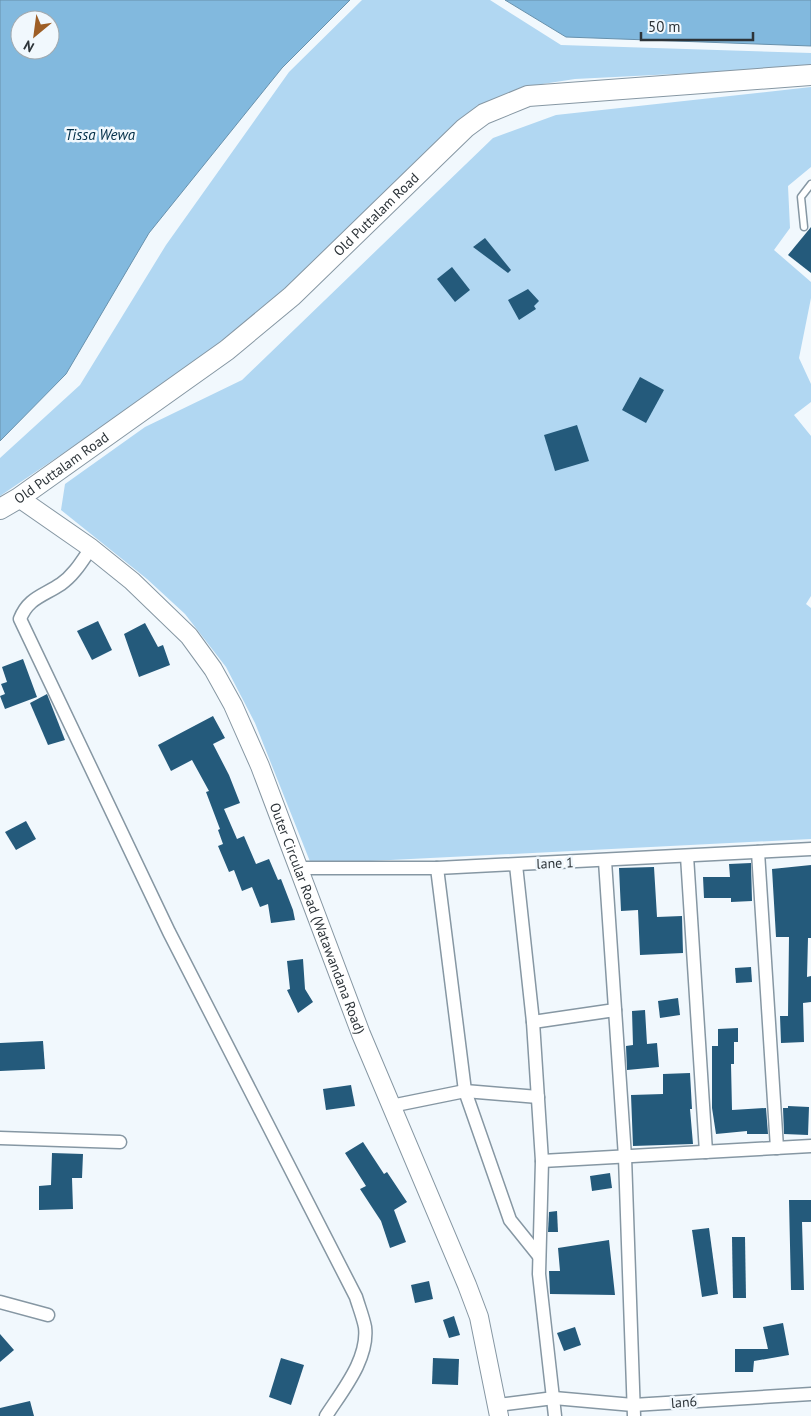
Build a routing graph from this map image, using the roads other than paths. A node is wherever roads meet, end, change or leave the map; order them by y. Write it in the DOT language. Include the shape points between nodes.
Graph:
graph roads {
  1 [pos="811,75"];
  2 [pos="811,184"];
  3 [pos="804,227"];
  4 [pos="19,498"];
  5 [pos="0,509"];
  6 [pos="91,548"];
  7 [pos="811,849"];
  8 [pos="758,852"];
  9 [pos="687,856"];
  10 [pos="605,861"];
  11 [pos="516,865"];
  12 [pos="299,868"];
  13 [pos="436,868"];
  14 [pos="615,1010"];
  15 [pos="533,1022"];
  16 [pos="465,1091"];
  17 [pos="538,1097"];
  18 [pos="391,1106"];
  19 [pos="0,1138"];
  20 [pos="120,1142"];
  21 [pos="811,1146"];
  22 [pos="777,1148"];
  23 [pos="706,1152"];
  24 [pos="625,1157"];
  25 [pos="542,1161"];
  26 [pos="539,1256"];
  27 [pos="0,1302"];
  28 [pos="48,1315"];
  29 [pos="811,1394"];
  30 [pos="554,1398"];
  31 [pos="634,1410"];
  32 [pos="499,1411"];
  33 [pos="326,1416"];
  34 [pos="555,1416"];
  1 -- 4 [label="main road, Old Puttalam Road" via="528,96 484,114 443,147 292,296 228,350"];
  2 -- 3 [label="lane" via="801,196"];
  4 -- 5 [label="main road, Old Puttalam Road"];
  4 -- 6 [label="main road, Outer Circular Road (Watawandana Road)"];
  6 -- 12 [label="main road, Outer Circular Road (Watawandana Road)" via="164,611 189,636 213,669 243,726"];
  6 -- 33 [label="street" via="75,572 25,607 20,619 169,932 356,1297 365,1327 365,1345 356,1367"];
  7 -- 8 [label="street, lane 1"];
  8 -- 9 [label="street, lane 1"];
  8 -- 22 [label="street"];
  9 -- 10 [label="street, lane 1"];
  9 -- 23 [label="street"];
  10 -- 11 [label="street, lane 1"];
  10 -- 14 [label="street"];
  11 -- 13 [label="street, lane 1"];
  11 -- 15 [label="street"];
  12 -- 13 [label="street, lane 1"];
  12 -- 18 [label="main road, Outer Circular Road (Watawandana Road)"];
  13 -- 16 [label="street"];
  14 -- 15 [label="street"];
  14 -- 24 [label="street"];
  15 -- 17 [label="street"];
  16 -- 17 [label="street"];
  16 -- 18 [label="street"];
  16 -- 26 [label="street" via="510,1220"];
  17 -- 25 [label="street"];
  18 -- 32 [label="main road, Outer Circular Road (Watawandana Road)" via="479,1317"];
  19 -- 20 [label="street"];
  21 -- 22 [label="street"];
  22 -- 23 [label="street"];
  23 -- 24 [label="street"];
  24 -- 25 [label="street"];
  24 -- 31 [label="street"];
  25 -- 26 [label="street"];
  26 -- 30 [label="street"];
  27 -- 28 [label="street"];
  29 -- 31 [label="street, lan6"];
  30 -- 31 [label="street, lan6"];
  30 -- 32 [label="street, lan6"];
  30 -- 34 [label="street"];
}
